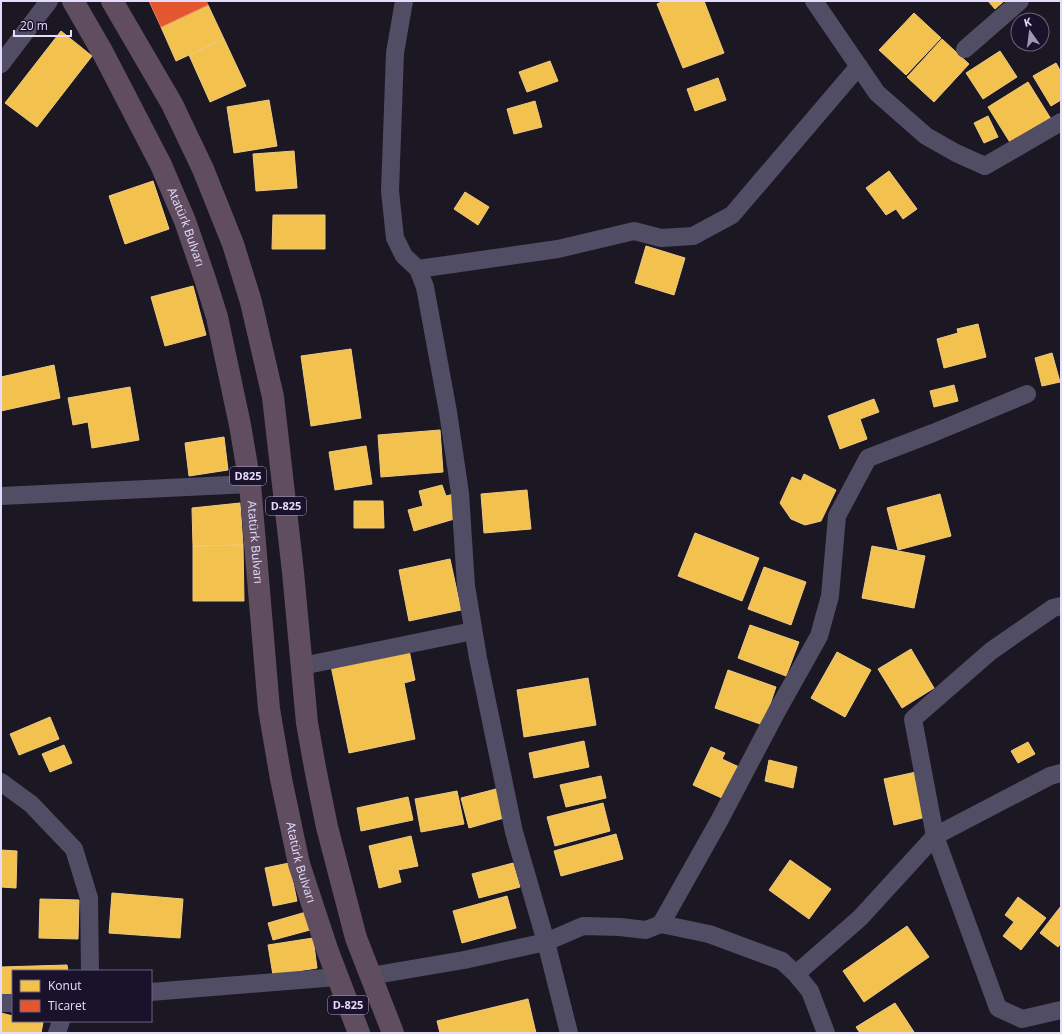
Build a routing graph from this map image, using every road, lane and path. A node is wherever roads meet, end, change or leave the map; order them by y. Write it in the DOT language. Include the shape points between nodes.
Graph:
graph roads {
  1 [pos="49,1"];
  2 [pos="73,1"];
  3 [pos="112,1"];
  4 [pos="404,1"];
  5 [pos="814,1"];
  6 [pos="1020,1"];
  7 [pos="965,49"];
  8 [pos="1,64"];
  9 [pos="860,66"];
  10 [pos="1061,122"];
  11 [pos="418,269"];
  12 [pos="1027,394"];
  13 [pos="250,484"];
  14 [pos="1,496"];
  15 [pos="1061,606"];
  16 [pos="473,632"];
  17 [pos="302,666"];
  18 [pos="1061,773"];
  19 [pos="1,782"];
  20 [pos="935,836"];
  21 [pos="661,924"];
  22 [pos="546,942"];
  23 [pos="90,970"];
  24 [pos="796,974"];
  25 [pos="370,976"];
  26 [pos="337,977"];
  27 [pos="152,992"];
  28 [pos="1,1003"];
  29 [pos="12,1004"];
  30 [pos="1061,1010"];
  31 [pos="61,1022"];
  32 [pos="57,1033"];
  33 [pos="359,1033"];
  34 [pos="393,1033"];
  35 [pos="569,1033"];
  36 [pos="826,1033"];
  1 -- 8 [label="street"];
  2 -- 13 [label="highway, Atatürk Bulvarı / D825" via="161,165 185,220 217,317"];
  3 -- 17 [label="highway, D-825" via="172,104 199,162 233,244 251,302 273,397"];
  4 -- 11 [label="street" via="394,53 390,190 395,238 404,256"];
  5 -- 9 [label="street"];
  6 -- 7 [label="street"];
  9 -- 10 [label="street" via="877,92 926,136 985,166"];
  9 -- 11 [label="street" via="732,215 693,236 662,238 634,231 558,249"];
  11 -- 16 [label="street" via="425,287 448,412 460,493 466,586"];
  12 -- 21 [label="street" via="868,458 837,516 830,596 819,636"];
  13 -- 14 [label="street"];
  13 -- 26 [label="highway, Atatürk Bulvarı / D825" via="269,709 281,779 299,864"];
  15 -- 20 [label="street" via="1053,608 992,651 912,719"];
  16 -- 17 [label="street"];
  16 -- 22 [label="street" via="514,832"];
  17 -- 25 [label="highway, D-825" via="307,723 326,819 356,938"];
  18 -- 20 [label="street" via="1050,776"];
  19 -- 23 [label="street" via="31,804 74,849 89,898"];
  20 -- 24 [label="street" via="860,918"];
  20 -- 30 [label="street" via="998,1008 1022,1019"];
  21 -- 22 [label="street" via="646,930 583,926"];
  21 -- 24 [label="street" via="709,934 761,952 782,961"];
  22 -- 25 [label="street" via="464,960"];
  22 -- 35 [label="street"];
  24 -- 36 [label="street" via="810,991"];
  25 -- 26 [label="highway"];
  25 -- 34 [label="highway, D-825"];
  26 -- 27 [label="street"];
  26 -- 33 [label="highway, Atatürk Bulvarı / D-825"];
  28 -- 29 [label="street"];
  31 -- 32 [label="street"];
}
